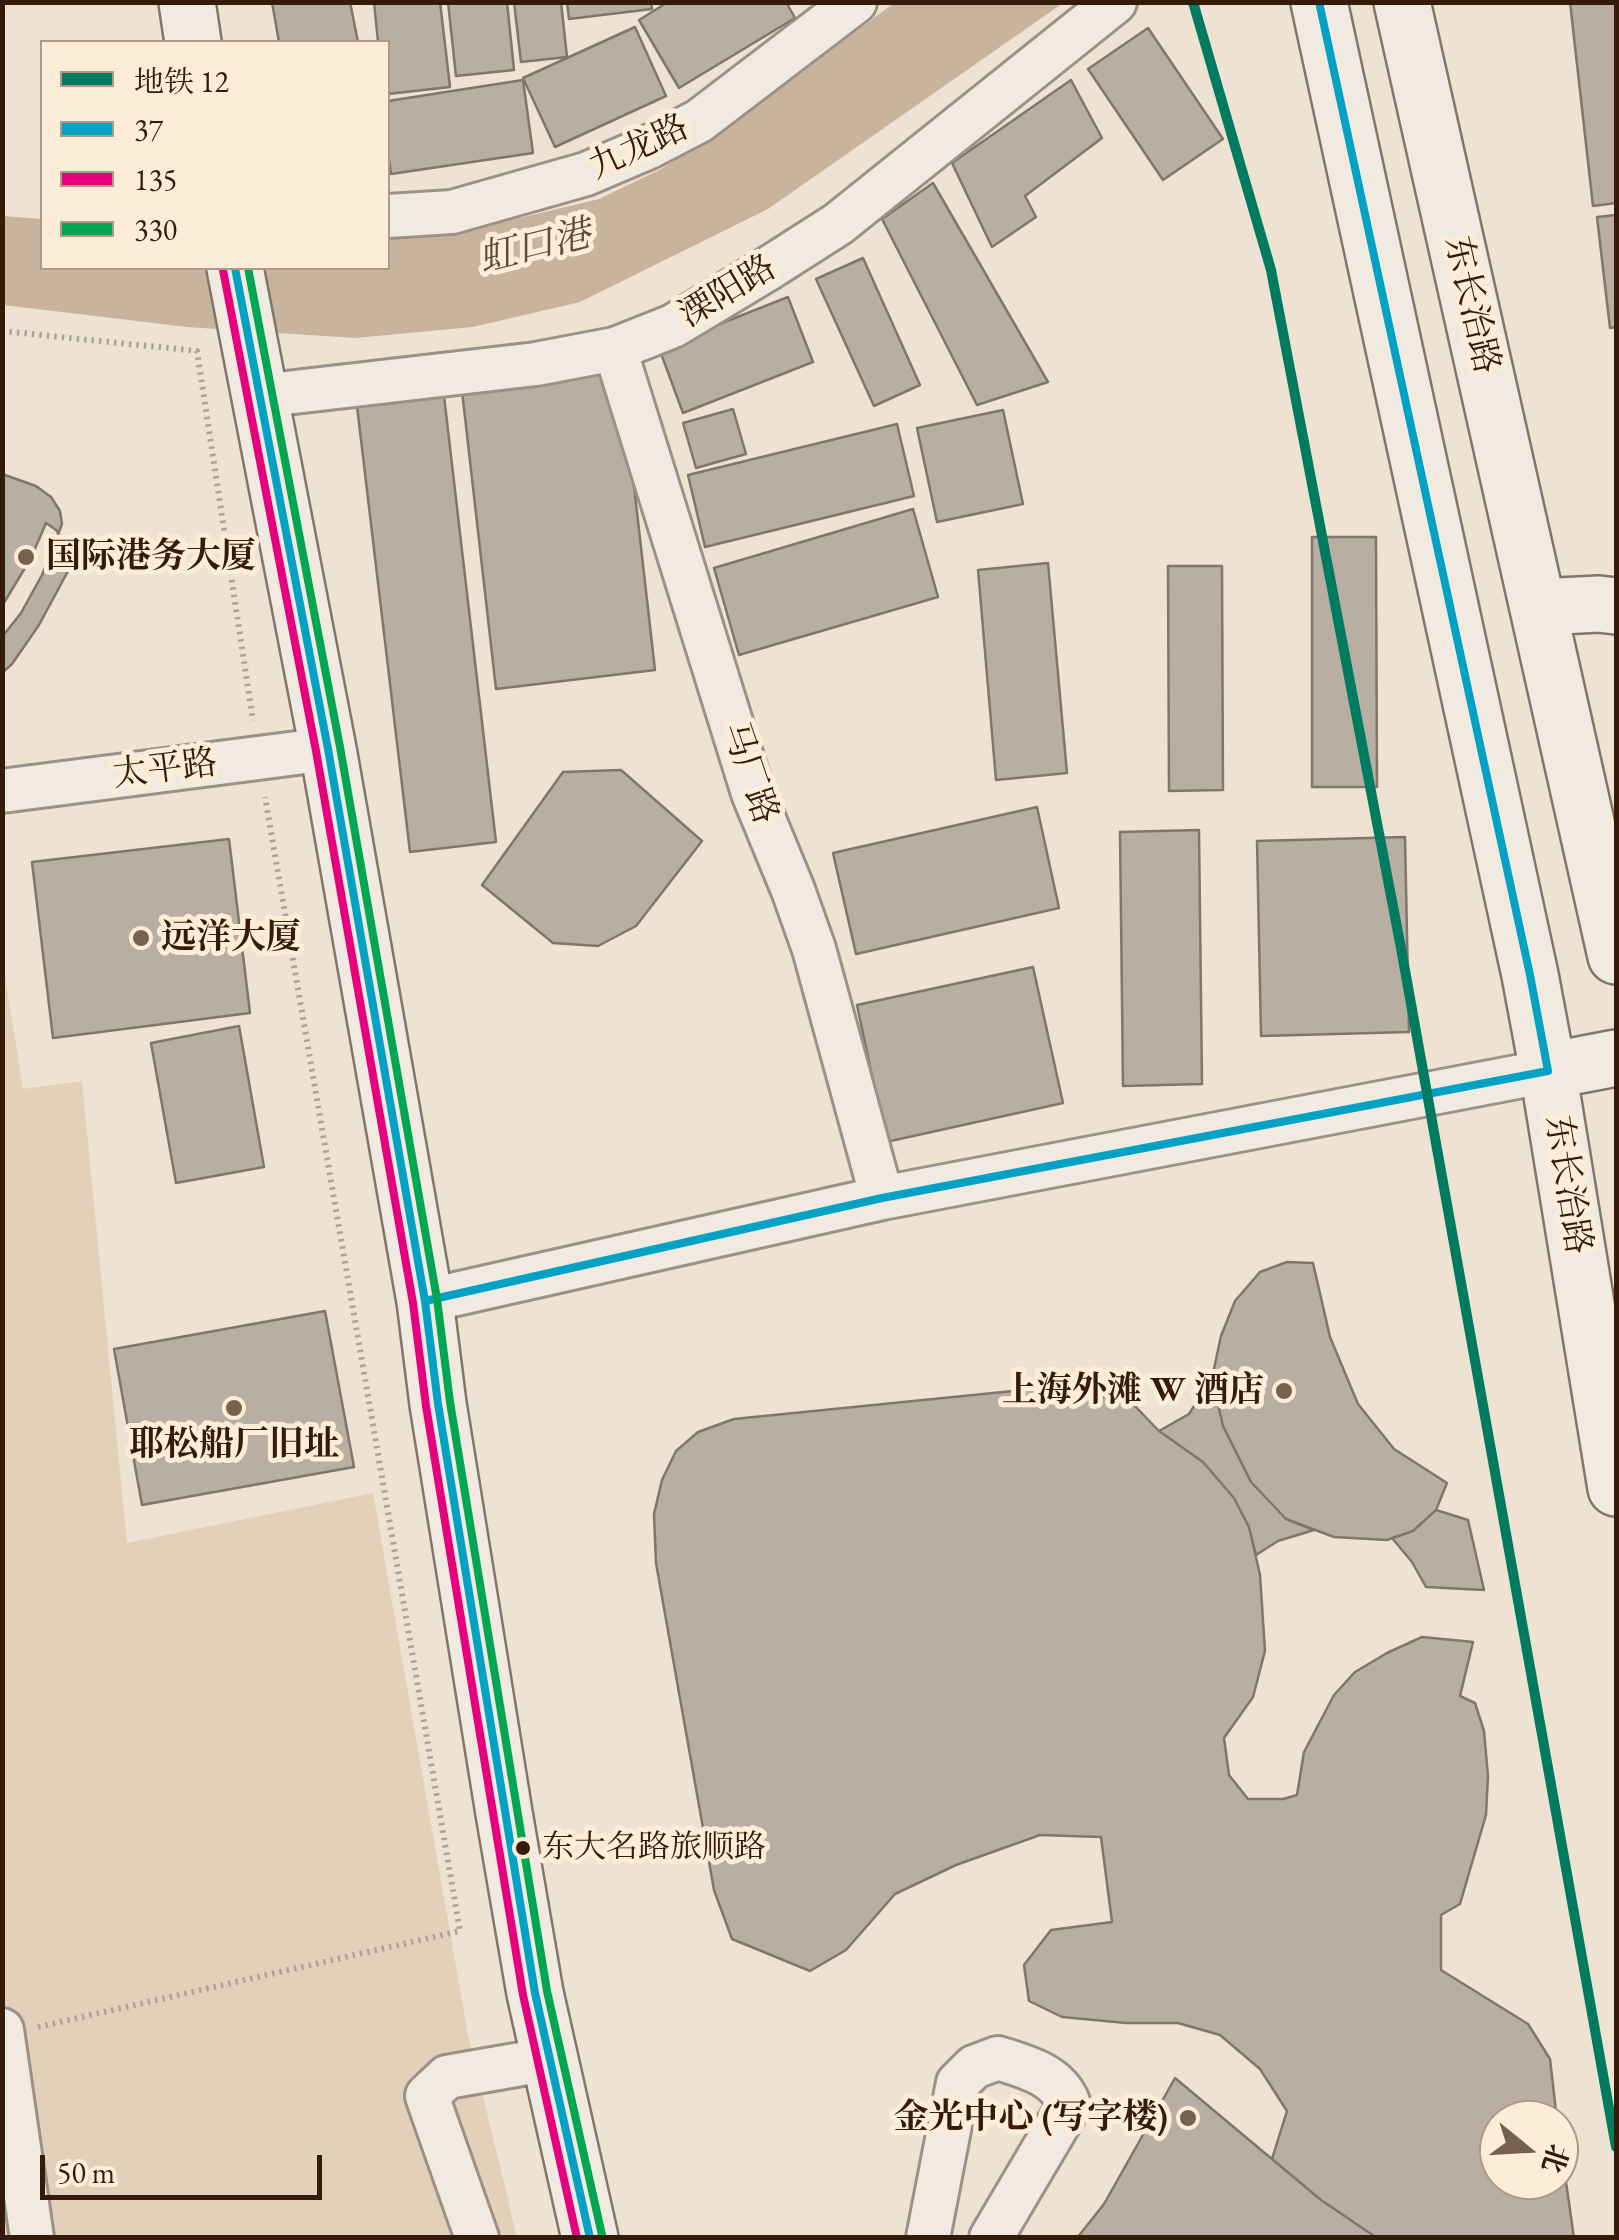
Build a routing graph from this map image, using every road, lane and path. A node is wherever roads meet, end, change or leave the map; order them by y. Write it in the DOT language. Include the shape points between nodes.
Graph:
graph roads {
  1 [pos="186,2"];
  2 [pos="856,2"];
  3 [pos="1115,2"];
  4 [pos="1319,2"];
  5 [pos="1402,2"];
  6 [pos="194,40"];
  7 [pos="390,216"];
  8 [pos="236,273"];
  9 [pos="2,331"];
  10 [pos="615,349"];
  11 [pos="254,370"];
  12 [pos="1616,606"];
  13 [pos="1539,607"];
  14 [pos="328,749"];
  15 [pos="259,758"];
  16 [pos="2,791"];
  17 [pos="1616,956"];
  18 [pos="1616,1058"];
  19 [pos="1548,1071"];
  20 [pos="882,1198"];
  21 [pos="425,1300"];
  22 [pos="1616,1488"];
  23 [pos="3,2032"];
  24 [pos="550,2059"];
  25 [pos="32,2238"];
  26 [pos="477,2238"];
  27 [pos="590,2238"];
  28 [pos="928,2238"];
  29 [pos="990,2238"];
  1 -- 6 [label="main road"];
  2 -- 7 [label="street, 九龙路" via="699,121 647,148 586,174 452,212"];
  3 -- 10 [label="street, 溧阳路" via="838,224 673,326"];
  4 -- 19 [label="main road, 东长治路"];
  5 -- 13 [label="main road, 东长治路"];
  8 -- 11 [label="main road"];
  9 -- 15 [label="path" via="196,352"];
  10 -- 11 [label="street, 溧阳路" via="518,367"];
  10 -- 20 [label="street, 马厂路" via="753,792 814,948"];
  11 -- 14 [label="main road"];
  12 -- 13 [label="main road"];
  13 -- 17 [label="main road, 东长治路"];
  14 -- 15 [label="street, 太平路"];
  14 -- 21 [label="main road"];
  15 -- 16 [label="street, 太平路"];
  15 -- 23 [label="path" via="460,1931"];
  18 -- 19 [label="main road"];
  19 -- 20 [label="street"];
  19 -- 22 [label="main road, 东长治路"];
  20 -- 21 [label="street"];
  21 -- 24 [label="main road" via="504,1813"];
  23 -- 25 [label="street"];
  24 -- 26 [label="street" via="447,2077 427,2096"];
  24 -- 27 [label="main road"];
  28 -- 29 [label="street" via="958,2084 974,2066 998,2058 1047,2077 1068,2102"];
}
